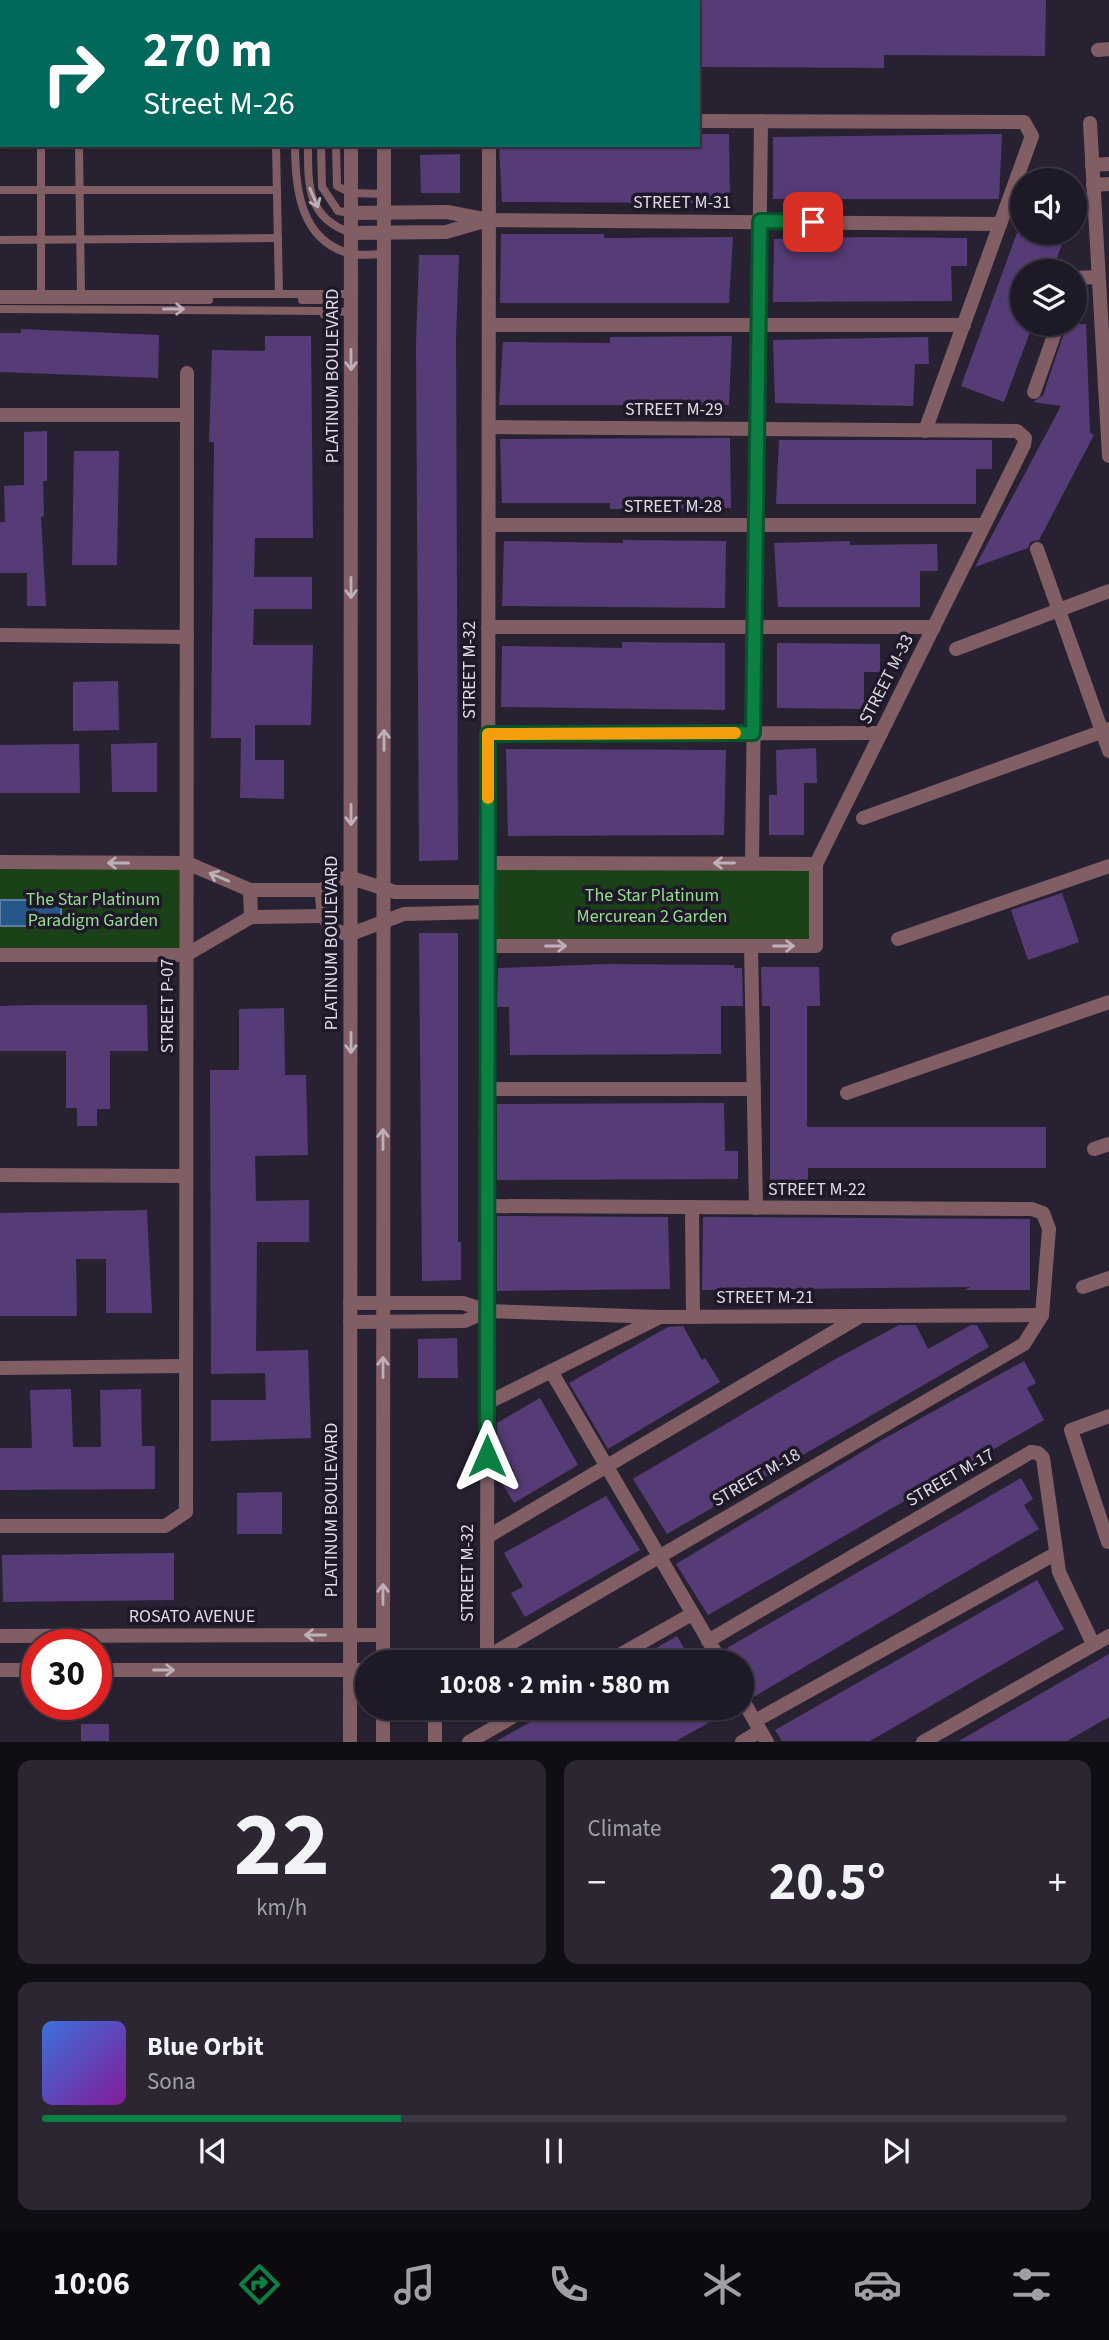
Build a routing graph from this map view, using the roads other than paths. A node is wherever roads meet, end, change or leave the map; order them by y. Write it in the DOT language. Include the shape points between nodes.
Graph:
graph roads {
  1 [pos="700,121"];
  2 [pos="761,121"];
  3 [pos="1090,124"];
  4 [pos="41,147"];
  5 [pos="79,147"];
  6 [pos="276,147"];
  7 [pos="295,147"];
  8 [pos="308,147"];
  9 [pos="321,147"];
  10 [pos="337,147"];
  11 [pos="351,147"];
  12 [pos="384,147"];
  13 [pos="489,147"];
  14 [pos="1092,164"];
  15 [pos="1109,164"];
  16 [pos="1109,184"];
  17 [pos="1093,185"];
  18 [pos="0,190"];
  19 [pos="277,190"];
  20 [pos="41,191"];
  21 [pos="79,191"];
  22 [pos="351,193"];
  23 [pos="384,194"];
  24 [pos="351,213"];
  25 [pos="384,213"];
  26 [pos="489,220"];
  27 [pos="760,221"];
  28 [pos="1000,224"];
  29 [pos="351,233"];
  30 [pos="384,233"];
  31 [pos="278,238"];
  32 [pos="0,240"];
  33 [pos="41,240"];
  34 [pos="80,240"];
  35 [pos="351,254"];
  36 [pos="384,254"];
  37 [pos="1087,278"];
  38 [pos="1098,278"];
  39 [pos="0,294"];
  40 [pos="351,294"];
  41 [pos="279,295"];
  42 [pos="296,297"];
  43 [pos="0,300"];
  44 [pos="42,301"];
  45 [pos="81,301"];
  46 [pos="0,309"];
  47 [pos="351,312"];
  48 [pos="758,323"];
  49 [pos="489,325"];
  50 [pos="964,325"];
  51 [pos="1054,336"];
  52 [pos="187,373"];
  53 [pos="1034,392"];
  54 [pos="0,415"];
  55 [pos="187,415"];
  56 [pos="489,427"];
  57 [pos="757,429"];
  58 [pos="925,430"];
  59 [pos="1025,438"];
  60 [pos="1109,456"];
  61 [pos="489,525"];
  62 [pos="756,525"];
  63 [pos="984,525"];
  64 [pos="1037,549"];
  65 [pos="1109,591"];
  66 [pos="1059,610"];
  67 [pos="488,627"];
  68 [pos="755,627"];
  69 [pos="934,627"];
  70 [pos="0,635"];
  71 [pos="187,638"];
  72 [pos="956,649"];
  73 [pos="1106,731"];
  74 [pos="753,733"];
  75 [pos="881,733"];
  76 [pos="488,734"];
  77 [pos="1109,751"];
  78 [pos="863,818"];
  79 [pos="0,862"];
  80 [pos="187,863"];
  81 [pos="488,863"];
  82 [pos="752,863"];
  83 [pos="817,863"];
  84 [pos="1109,866"];
  85 [pos="351,878"];
  86 [pos="384,888"];
  87 [pos="250,890"];
  88 [pos="322,890"];
  89 [pos="488,892"];
  90 [pos="488,912"];
  91 [pos="323,916"];
  92 [pos="251,917"];
  93 [pos="384,920"];
  94 [pos="351,934"];
  95 [pos="898,939"];
  96 [pos="488,946"];
  97 [pos="751,946"];
  98 [pos="186,955"];
  99 [pos="0,956"];
  100 [pos="1109,1002"];
  101 [pos="488,1089"];
  102 [pos="754,1089"];
  103 [pos="847,1093"];
  104 [pos="1109,1144"];
  105 [pos="1094,1149"];
  106 [pos="0,1175"];
  107 [pos="186,1176"];
  108 [pos="487,1206"];
  109 [pos="692,1207"];
  110 [pos="756,1208"];
  111 [pos="1109,1278"];
  112 [pos="1083,1287"];
  113 [pos="351,1303"];
  114 [pos="383,1303"];
  115 [pos="487,1311"];
  116 [pos="1042,1315"];
  117 [pos="861,1316"];
  118 [pos="659,1317"];
  119 [pos="693,1317"];
  120 [pos="351,1322"];
  121 [pos="383,1322"];
  122 [pos="186,1366"];
  123 [pos="0,1368"];
  124 [pos="551,1371"];
  125 [pos="487,1402"];
  126 [pos="1109,1416"];
  127 [pos="608,1468"];
  128 [pos="0,1526"];
  129 [pos="487,1537"];
  130 [pos="1108,1542"];
  131 [pos="1055,1554"];
  132 [pos="658,1556"];
  133 [pos="692,1614"];
  134 [pos="350,1635"];
  135 [pos="383,1635"];
  136 [pos="0,1636"];
  137 [pos="1109,1636"];
  138 [pos="708,1641"];
  139 [pos="1094,1644"];
  140 [pos="383,1650"];
  141 [pos="483,1650"];
  142 [pos="500,1650"];
  143 [pos="628,1650"];
  144 [pos="714,1650"];
  145 [pos="0,1670"];
  146 [pos="21,1670"];
  147 [pos="112,1670"];
  148 [pos="350,1670"];
  149 [pos="355,1670"];
  150 [pos="383,1720"];
  151 [pos="435,1720"];
  152 [pos="507,1720"];
  153 [pos="761,1731"];
  154 [pos="350,1741"];
  155 [pos="383,1741"];
  156 [pos="435,1741"];
  157 [pos="469,1741"];
  158 [pos="742,1741"];
  159 [pos="923,1741"];
  1 -- 2 [label="street"];
  2 -- 27 [label="street"];
  2 -- 28 [label="street" via="1024,122 1032,136"];
  3 -- 14 [label="street"];
  4 -- 20 [label="lane"];
  5 -- 21 [label="lane"];
  6 -- 19 [label="lane"];
  7 -- 35 [label="lane" via="296,189 303,213 321,238"];
  8 -- 29 [label="lane, one-way" via="309,189 318,209 331,226"];
  9 -- 24 [label="lane" via="322,187 338,211"];
  10 -- 22 [label="lane" via="337,186"];
  11 -- 22 [label="street, PLATINUM BOULEVARD"];
  12 -- 23 [label="street"];
  13 -- 26 [label="street, STREET M-32"];
  14 -- 15 [label="street"];
  14 -- 17 [label="street"];
  16 -- 17 [label="street"];
  17 -- 38 [label="street"];
  18 -- 20 [label="lane"];
  19 -- 21 [label="lane"];
  19 -- 31 [label="lane"];
  20 -- 21 [label="lane"];
  20 -- 33 [label="lane"];
  21 -- 34 [label="lane"];
  22 -- 23 [label="lane"];
  22 -- 24 [label="street, PLATINUM BOULEVARD"];
  23 -- 25 [label="street"];
  24 -- 25 [label="street"];
  24 -- 29 [label="street, PLATINUM BOULEVARD"];
  25 -- 26 [label="street" via="447,212"];
  25 -- 30 [label="street"];
  26 -- 27 [label="street, STREET M-31"];
  26 -- 30 [label="street" via="446,232"];
  26 -- 49 [label="street, STREET M-32"];
  27 -- 28 [label="street, STREET M-31"];
  27 -- 48 [label="street"];
  28 -- 50 [label="street"];
  29 -- 30 [label="street"];
  29 -- 35 [label="street, PLATINUM BOULEVARD"];
  30 -- 36 [label="street"];
  31 -- 34 [label="lane"];
  31 -- 41 [label="lane"];
  32 -- 33 [label="lane"];
  33 -- 34 [label="lane"];
  33 -- 44 [label="lane"];
  34 -- 45 [label="lane"];
  35 -- 36 [label="lane"];
  35 -- 40 [label="street, PLATINUM BOULEVARD"];
  86 -- 36 [label="street, one-way"];
  37 -- 38 [label="street"];
  38 -- 60 [label="street"];
  39 -- 44 [label="lane"];
  40 -- 42 [label="lane"];
  40 -- 47 [label="street, PLATINUM BOULEVARD"];
  41 -- 42 [label="lane"];
  41 -- 45 [label="lane"];
  42 -- 45 [label="lane"];
  43 -- 44 [label="lane"];
  44 -- 45 [label="lane"];
  44 -- 45 [label="lane"];
  44 -- 46 [label="lane"];
  45 -- 47 [label="lane, one-way" via="282,310 292,316"];
  47 -- 85 [label="street, PLATINUM BOULEVARD, one-way"];
  48 -- 49 [label="street"];
  48 -- 50 [label="street"];
  48 -- 57 [label="street"];
  49 -- 56 [label="street, STREET M-32"];
  50 -- 58 [label="street"];
  51 -- 53 [label="street"];
  52 -- 55 [label="street, STREET P-07"];
  54 -- 55 [label="street"];
  55 -- 71 [label="street, STREET P-07"];
  56 -- 57 [label="street, STREET M-29"];
  56 -- 61 [label="street, STREET M-32"];
  57 -- 58 [label="street, STREET M-29"];
  57 -- 62 [label="street"];
  58 -- 59 [label="street, STREET M-29" via="1017,431"];
  59 -- 63 [label="street, STREET M-33"];
  61 -- 62 [label="street, STREET M-28"];
  61 -- 67 [label="street, STREET M-32"];
  62 -- 63 [label="street, STREET M-28"];
  62 -- 68 [label="street"];
  63 -- 69 [label="street, STREET M-33"];
  64 -- 66 [label="street"];
  65 -- 66 [label="street"];
  66 -- 72 [label="street"];
  66 -- 73 [label="street"];
  67 -- 68 [label="street"];
  67 -- 76 [label="street, STREET M-32"];
  68 -- 69 [label="street"];
  68 -- 74 [label="street"];
  69 -- 75 [label="street, STREET M-33"];
  70 -- 71 [label="street"];
  71 -- 80 [label="street, STREET P-07"];
  73 -- 77 [label="street"];
  73 -- 78 [label="street"];
  74 -- 75 [label="street"];
  74 -- 76 [label="street"];
  74 -- 82 [label="street"];
  75 -- 83 [label="street, STREET M-33"];
  76 -- 81 [label="street, STREET M-32"];
  80 -- 79 [label="street, one-way"];
  87 -- 80 [label="street, one-way"];
  80 -- 98 [label="street, STREET P-07"];
  82 -- 81 [label="street, one-way"];
  81 -- 89 [label="street, STREET M-32"];
  82 -- 83 [label="street"];
  97 -- 83 [label="street, STREET M-33, one-way" via="816,946"];
  84 -- 95 [label="street"];
  85 -- 86 [label="street"];
  85 -- 88 [label="street" via="336,879"];
  85 -- 94 [label="street, PLATINUM BOULEVARD"];
  86 -- 89 [label="street"];
  86 -- 93 [label="street"];
  87 -- 88 [label="street"];
  87 -- 92 [label="street"];
  88 -- 91 [label="street"];
  89 -- 90 [label="street, STREET M-32"];
  90 -- 93 [label="street" via="404,914"];
  90 -- 96 [label="street, STREET M-32"];
  91 -- 92 [label="street"];
  91 -- 94 [label="street" via="336,931"];
  92 -- 98 [label="street"];
  93 -- 94 [label="street"];
  114 -- 93 [label="street, one-way"];
  94 -- 113 [label="street, PLATINUM BOULEVARD, one-way"];
  96 -- 97 [label="street, one-way"];
  96 -- 101 [label="street, STREET M-32"];
  97 -- 102 [label="street"];
  98 -- 99 [label="street"];
  98 -- 107 [label="street, STREET P-07"];
  100 -- 103 [label="street"];
  101 -- 102 [label="street"];
  101 -- 108 [label="street, STREET M-32"];
  102 -- 110 [label="street"];
  104 -- 105 [label="street"];
  106 -- 107 [label="street"];
  107 -- 122 [label="street, STREET P-07"];
  108 -- 109 [label="street, STREET M-22"];
  108 -- 115 [label="street, STREET M-32"];
  109 -- 110 [label="street, STREET M-22"];
  109 -- 119 [label="street"];
  110 -- 116 [label="street, STREET M-22" via="1032,1209 1043,1213 1049,1229"];
  111 -- 112 [label="street"];
  113 -- 114 [label="street"];
  113 -- 120 [label="street, PLATINUM BOULEVARD"];
  114 -- 115 [label="street" via="463,1303"];
  114 -- 121 [label="street"];
  115 -- 118 [label="street, STREET M-21"];
  115 -- 121 [label="street" via="465,1321"];
  115 -- 125 [label="street, STREET M-32"];
  116 -- 117 [label="street, STREET M-21"];
  116 -- 132 [label="street, STREET M-18" via="1024,1344"];
  117 -- 119 [label="street, STREET M-21"];
  117 -- 127 [label="street"];
  118 -- 119 [label="street, STREET M-21"];
  118 -- 124 [label="street"];
  120 -- 121 [label="street"];
  120 -- 134 [label="street, PLATINUM BOULEVARD"];
  135 -- 121 [label="street, one-way"];
  122 -- 123 [label="street"];
  122 -- 128 [label="street, STREET P-07" via="186,1513 165,1526"];
  124 -- 125 [label="street"];
  124 -- 127 [label="street"];
  125 -- 129 [label="street, STREET M-32"];
  126 -- 130 [label="street" via="1071,1430"];
  127 -- 129 [label="street"];
  127 -- 132 [label="street"];
  129 -- 141 [label="street, STREET M-32"];
  131 -- 138 [label="street, STREET M-17" via="1043,1458 1031,1452"];
  131 -- 139 [label="street, STREET M-17"];
  131 -- 153 [label="street"];
  132 -- 133 [label="street"];
  132 -- 142 [label="street, STREET M-18"];
  133 -- 138 [label="street"];
  133 -- 143 [label="street"];
  134 -- 135 [label="street, ROSATO AVENUE"];
  134 -- 136 [label="street, ROSATO AVENUE, one-way"];
  134 -- 148 [label="street, PLATINUM BOULEVARD"];
  135 -- 140 [label="street"];
  137 -- 139 [label="street"];
  138 -- 144 [label="street"];
  139 -- 159 [label="street"];
  145 -- 146 [label="street"];
  147 -- 148 [label="street, one-way"];
  148 -- 149 [label="street"];
  148 -- 154 [label="street, PLATINUM BOULEVARD"];
  150 -- 155 [label="street"];
  151 -- 156 [label="street"];
  152 -- 157 [label="street"];
  153 -- 158 [label="street"];
}
